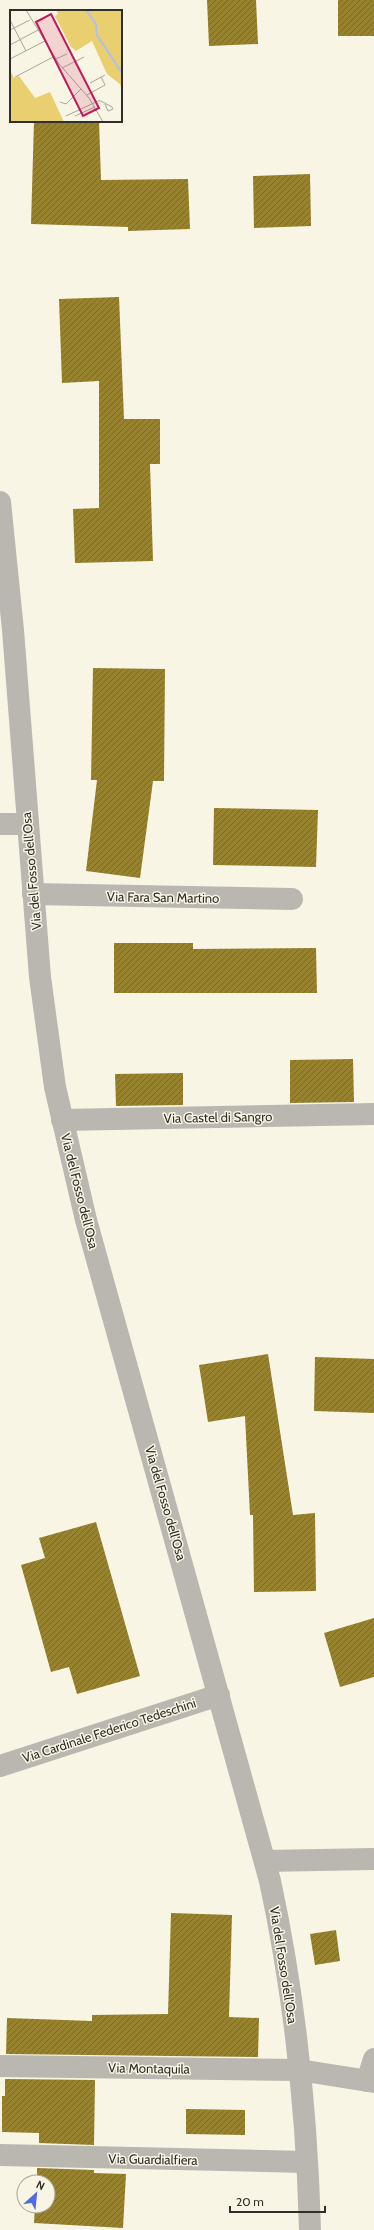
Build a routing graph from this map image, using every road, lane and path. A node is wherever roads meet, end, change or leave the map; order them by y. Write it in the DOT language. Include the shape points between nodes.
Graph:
graph roads {
  1 [pos="0,502"];
  2 [pos="0,824"];
  3 [pos="27,824"];
  4 [pos="33,894"];
  5 [pos="292,899"];
  6 [pos="374,1114"];
  7 [pos="62,1120"];
  8 [pos="219,1694"];
  9 [pos="0,1766"];
  10 [pos="374,1859"];
  11 [pos="264,1861"];
  12 [pos="374,2059"];
  13 [pos="0,2066"];
  14 [pos="298,2070"];
  15 [pos="370,2081"];
  16 [pos="0,2155"];
  17 [pos="306,2162"];
  18 [pos="310,2230"];
  1 -- 3 [label="street, Via del Fosso dell'Osa" via="13,630"];
  2 -- 3 [label="street"];
  3 -- 4 [label="street, Via del Fosso dell'Osa"];
  4 -- 5 [label="street, Via Fara San Martino"];
  4 -- 7 [label="street, Via del Fosso dell'Osa" via="44,1015"];
  6 -- 7 [label="street, Via Castel di Sangro"];
  7 -- 8 [label="street, Via del Fosso dell'Osa" via="86,1220"];
  8 -- 9 [label="street, Via Cardinale Federico Tedeschini"];
  8 -- 11 [label="street, Via del Fosso dell'Osa"];
  10 -- 11 [label="street"];
  11 -- 14 [label="street, Via del Fosso dell'Osa" via="282,1940"];
  12 -- 15 [label="street"];
  13 -- 14 [label="street, Via Montaquila"];
  14 -- 15 [label="street"];
  14 -- 17 [label="street, Via del Fosso dell'Osa"];
  16 -- 17 [label="street, Via Guardialfiera"];
  17 -- 18 [label="street, Via del Fosso dell'Osa"];
}
